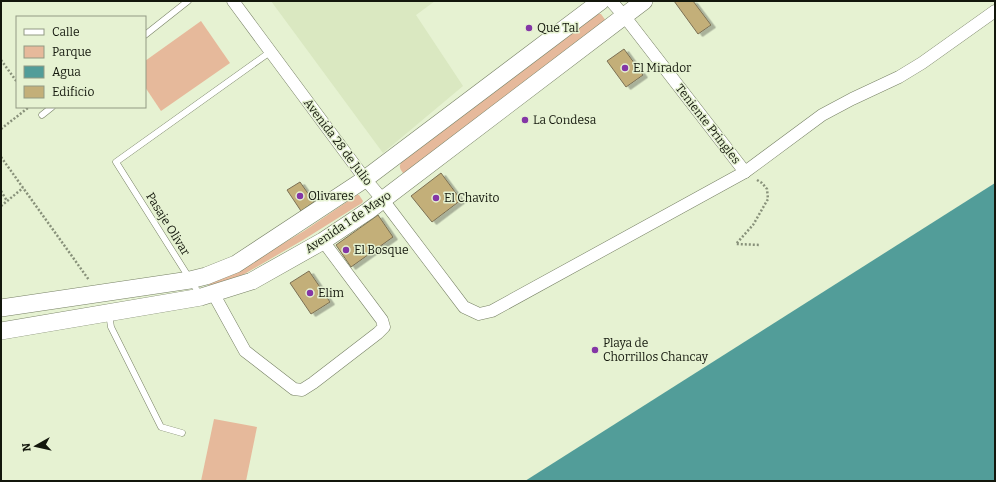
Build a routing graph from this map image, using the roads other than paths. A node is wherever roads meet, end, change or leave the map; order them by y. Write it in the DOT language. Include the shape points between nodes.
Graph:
graph roads {
  1 [pos="188,1"];
  2 [pos="233,1"];
  3 [pos="601,1"];
  4 [pos="611,1"];
  5 [pos="644,1"];
  6 [pos="995,11"];
  7 [pos="624,16"];
  8 [pos="146,34"];
  9 [pos="270,52"];
  10 [pos="51,108"];
  11 [pos="42,115"];
  12 [pos="745,172"];
  13 [pos="365,179"];
  14 [pos="383,200"];
  15 [pos="323,241"];
  16 [pos="190,280"];
  17 [pos="207,295"];
  18 [pos="1,308"];
  19 [pos="108,313"];
  20 [pos="1,331"];
  21 [pos="182,433"];
  1 -- 8 [label="lane"];
  2 -- 9 [label="street, Avenida 28 de Julio"];
  3 -- 13 [label="street"];
  4 -- 7 [label="street, Teniente Pringles"];
  5 -- 7 [label="street, Avenida 1 de Mayo"];
  6 -- 12 [label="street" via="905,74 822,115"];
  7 -- 12 [label="street, Teniente Pringles"];
  7 -- 14 [label="street, Avenida 1 de Mayo"];
  9 -- 13 [label="street, Avenida 28 de Julio"];
  9 -- 16 [label="lane, Pasaje Olivar" via="116,162"];
  10 -- 11 [label="lane"];
  12 -- 14 [label="street, Avenida 28 de Julio" via="492,311 479,314 464,307"];
  13 -- 14 [label="street, Avenida 28 de Julio"];
  13 -- 16 [label="street" via="236,264"];
  14 -- 15 [label="street, Avenida 1 de Mayo"];
  15 -- 17 [label="street, Avenida 1 de Mayo" via="252,281"];
  15 -- 17 [label="street" via="382,320 384,327 302,390 294,389 245,351"];
  16 -- 17 [label="lane, Pasaje Olivar"];
  16 -- 18 [label="street"];
  17 -- 19 [label="street, Avenida 1 de Mayo"];
  19 -- 20 [label="street, Avenida 1 de Mayo"];
  19 -- 21 [label="lane" via="111,327 161,427"];
}
